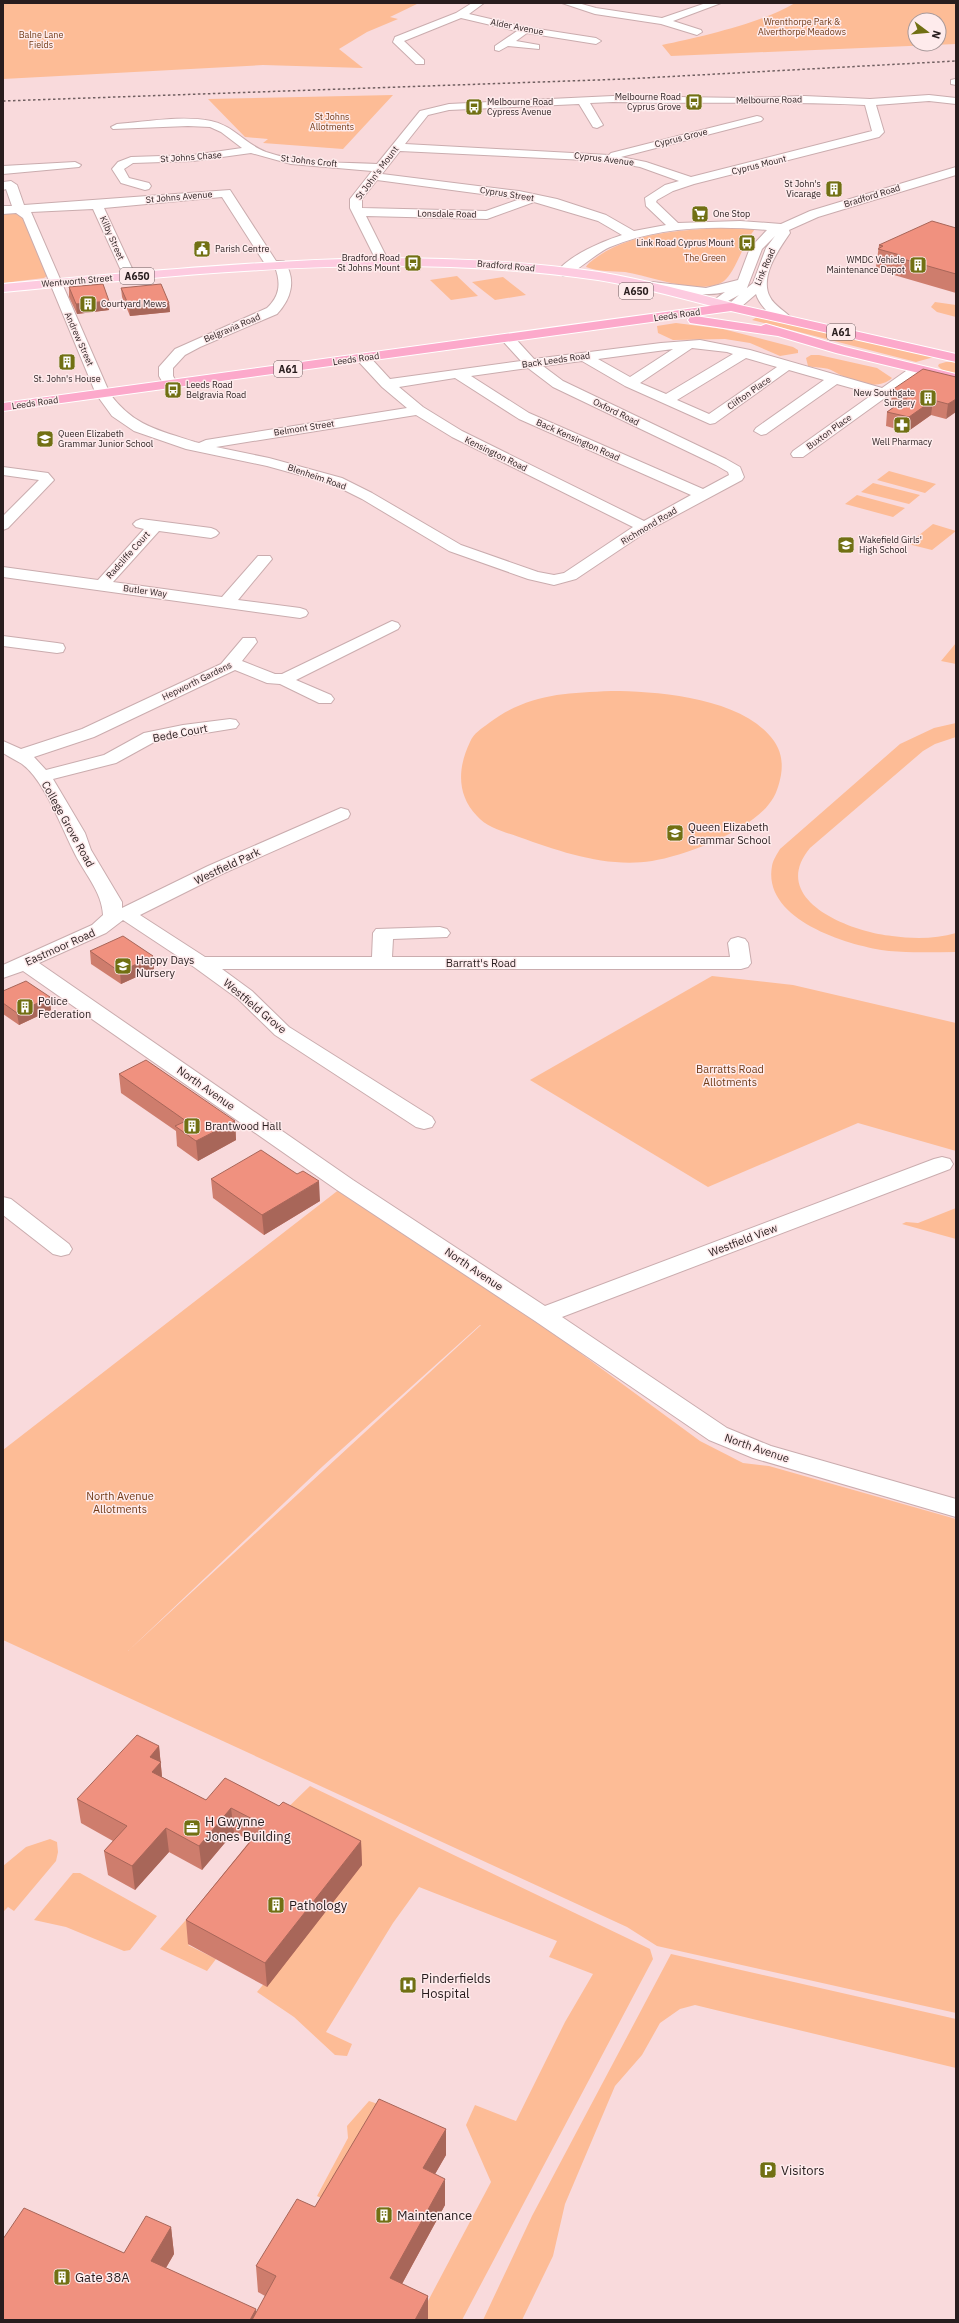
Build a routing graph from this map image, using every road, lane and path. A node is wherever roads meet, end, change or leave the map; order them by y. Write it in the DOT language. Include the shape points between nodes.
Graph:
graph roads {
  1 [pos="479,3"];
  2 [pos="567,3"];
  3 [pos="716,3"];
  4 [pos="460,15"];
  5 [pos="663,21"];
  6 [pos="431,26"];
  7 [pos="444,28"];
  8 [pos="525,30"];
  9 [pos="697,32"];
  10 [pos="596,41"];
  11 [pos="535,47"];
  12 [pos="413,59"];
  13 [pos="582,100"];
  14 [pos="956,100"];
  15 [pos="870,102"];
  16 [pos="424,113"];
  17 [pos="757,119"];
  18 [pos="584,123"];
  19 [pos="114,126"];
  20 [pos="523,139"];
  21 [pos="249,144"];
  22 [pos="397,147"];
  23 [pos="515,152"];
  24 [pos="606,158"];
  25 [pos="75,165"];
  26 [pos="3,170"];
  27 [pos="956,171"];
  28 [pos="377,172"];
  29 [pos="690,181"];
  30 [pos="159,184"];
  31 [pos="3,186"];
  32 [pos="533,198"];
  33 [pos="97,205"];
  34 [pos="19,209"];
  35 [pos="3,210"];
  36 [pos="359,212"];
  37 [pos="786,226"];
  38 [pos="676,228"];
  39 [pos="634,236"];
  40 [pos="382,260"];
  41 [pos="275,264"];
  42 [pos="563,272"];
  43 [pos="747,272"];
  44 [pos="130,277"];
  45 [pos="55,284"];
  46 [pos="759,285"];
  47 [pos="649,286"];
  48 [pos="3,288"];
  49 [pos="713,307"];
  50 [pos="731,307"];
  51 [pos="650,319"];
  52 [pos="785,320"];
  53 [pos="779,333"];
  54 [pos="508,338"];
  55 [pos="691,344"];
  56 [pos="734,350"];
  57 [pos="583,356"];
  58 [pos="363,358"];
  59 [pos="954,358"];
  60 [pos="532,364"];
  61 [pos="788,365"];
  62 [pos="918,369"];
  63 [pos="458,374"];
  64 [pos="956,378"];
  65 [pos="835,379"];
  66 [pos="630,383"];
  67 [pos="387,384"];
  68 [pos="171,385"];
  69 [pos="884,393"];
  70 [pos="103,394"];
  71 [pos="667,400"];
  72 [pos="3,407"];
  73 [pos="418,410"];
  74 [pos="761,431"];
  75 [pos="191,446"];
  76 [pos="798,454"];
  77 [pos="735,470"];
  78 [pos="3,471"];
  79 [pos="703,495"];
  80 [pos="139,524"];
  81 [pos="3,525"];
  82 [pos="154,526"];
  83 [pos="644,527"];
  84 [pos="211,533"];
  85 [pos="264,559"];
  86 [pos="3,572"];
  87 [pos="554,580"];
  88 [pos="102,585"];
  89 [pos="226,603"];
  90 [pos="271,609"];
  91 [pos="300,613"];
  92 [pos="261,622"];
  93 [pos="392,626"];
  94 [pos="3,641"];
  95 [pos="249,642"];
  96 [pos="57,648"];
  97 [pos="233,662"];
  98 [pos="285,679"];
  99 [pos="325,700"];
  100 [pos="230,724"];
  101 [pos="3,746"];
  102 [pos="21,755"];
  103 [pos="42,777"];
  104 [pos="341,814"];
  105 [pos="120,915"];
  106 [pos="440,932"];
  107 [pos="738,943"];
  108 [pos="25,963"];
  109 [pos="201,963"];
  110 [pos="382,963"];
  111 [pos="3,972"];
  112 [pos="424,1122"];
  113 [pos="942,1164"];
  114 [pos="3,1204"];
  115 [pos="62,1248"];
  116 [pos="543,1315"];
  117 [pos="956,1508"];
  1 -- 4 [label="street"];
  2 -- 5 [label="street" via="587,9"];
  3 -- 5 [label="street"];
  4 -- 6 [label="street"];
  4 -- 8 [label="street, Alder Avenue"];
  5 -- 9 [label="street"];
  6 -- 7 [label="street"];
  6 -- 12 [label="street" via="399,39 398,42"];
  8 -- 10 [label="street, Alder Avenue" via="577,36"];
  8 -- 11 [label="street" via="504,46"];
  13 -- 15 [label="street, Melbourne Road" via="804,99"];
  13 -- 16 [label="street, Melbourne Road" via="449,107"];
  13 -- 18 [label="street" via="596,124"];
  14 -- 15 [label="street, Melbourne Road" via="929,98"];
  15 -- 29 [label="street, Cyprus Mount" via="878,132 875,135"];
  16 -- 22 [label="street, St John's Mount"];
  17 -- 24 [label="street, Cyprus Grove"];
  19 -- 21 [label="street, St Johns Croft" via="204,123 225,129"];
  20 -- 23 [label="street"];
  21 -- 28 [label="street, St Johns Croft" via="279,158"];
  21 -- 30 [label="street, St Johns Chase" via="193,158 127,159 118,169 125,180 148,190"];
  22 -- 23 [label="street, Cyprus Avenue"];
  22 -- 28 [label="street, St John's Mount"];
  23 -- 24 [label="street, Cyprus Avenue"];
  24 -- 29 [label="street, Cyprus Avenue" via="642,164"];
  25 -- 26 [label="street"];
  27 -- 37 [label="street, Bradford Road" via="814,214"];
  28 -- 32 [label="street, Cyprus Street"];
  28 -- 36 [label="street, St John's Mount" via="356,199 355,204"];
  29 -- 38 [label="street, Cyprus Mount" via="651,198 650,203"];
  31 -- 34 [label="street" via="11,185"];
  32 -- 36 [label="street, Lonsdale Road" via="487,215"];
  32 -- 39 [label="street, Cyprus Street" via="579,209 602,218"];
  33 -- 34 [label="street, Kilby Street"];
  33 -- 41 [label="street, St Johns Avenue" via="226,194"];
  33 -- 44 [label="street, Kilby Street"];
  34 -- 35 [label="street, Kilby Street"];
  34 -- 45 [label="street, Andrew Street" via="28,216"];
  36 -- 40 [label="street, St John's Mount"];
  37 -- 38 [label="street, Bradford Road" via="732,222"];
  37 -- 43 [label="street, Link Road" via="769,234 758,244"];
  37 -- 46 [label="street, Link Road" via="784,233 772,248"];
  38 -- 39 [label="street, Bradford Road"];
  39 -- 42 [label="street, Bradford Road" via="601,247"];
  40 -- 41 [label="main road, Bradford Road / A650"];
  40 -- 42 [label="main road, Bradford Road / A650" via="483,264"];
  41 -- 44 [label="main road, Wentworth Street / A650"];
  41 -- 68 [label="street, Belgravia Road" via="286,283 282,302 272,311 180,352 166,367 166,376"];
  42 -- 47 [label="main road, A650"];
  42 -- 49 [label="main road, A650" via="585,280"];
  43 -- 47 [label="street" via="733,285 716,291"];
  43 -- 49 [label="street, Link Road" via="739,290"];
  44 -- 45 [label="main road, Wentworth Street / A650"];
  45 -- 48 [label="main road, Wentworth Street / A650"];
  45 -- 70 [label="street, Andrew Street"];
  46 -- 50 [label="street, Link Road" via="751,294"];
  46 -- 52 [label="street" via="764,300"];
  47 -- 49 [label="main road, A650"];
  49 -- 50 [label="highway, Leeds Road / A61"];
  49 -- 51 [label="highway, Leeds Road / A61"];
  49 -- 53 [label="highway, Leeds Road / A61"];
  50 -- 52 [label="highway, Leeds Road / A61"];
  51 -- 53 [label="highway" via="708,321"];
  51 -- 54 [label="highway, Leeds Road / A61"];
  52 -- 59 [label="highway, Leeds Road / A61"];
  53 -- 62 [label="highway, Leeds Road / A61"];
  54 -- 58 [label="highway, Leeds Road / A61"];
  54 -- 60 [label="street, Oxford Road"];
  55 -- 56 [label="street, Back Leeds Road" via="710,344"];
  55 -- 57 [label="street, Back Leeds Road"];
  55 -- 66 [label="street"];
  56 -- 61 [label="street, Back Leeds Road"];
  56 -- 71 [label="street"];
  57 -- 60 [label="street, Back Leeds Road"];
  57 -- 66 [label="street"];
  58 -- 67 [label="street, Kensington Road"];
  58 -- 68 [label="highway, Leeds Road / A61"];
  59 -- 62 [label="highway" via="936,359"];
  60 -- 63 [label="street, Back Leeds Road"];
  60 -- 77 [label="street, Oxford Road" via="558,384"];
  61 -- 65 [label="street, Back Leeds Road"];
  61 -- 71 [label="street, Clifton Place" via="710,420"];
  62 -- 64 [label="highway, Leeds Road / A61"];
  62 -- 69 [label="street, Buxton Place"];
  63 -- 67 [label="street, Back Leeds Road"];
  63 -- 79 [label="street, Back Kensington Road" via="524,416"];
  65 -- 69 [label="street, Back Leeds Road"];
  65 -- 74 [label="street"];
  66 -- 71 [label="street"];
  67 -- 73 [label="street, Kensington Road"];
  68 -- 70 [label="highway, Leeds Road / A61"];
  69 -- 76 [label="street, Buxton Place"];
  70 -- 72 [label="highway, Leeds Road / A61"];
  70 -- 75 [label="street, Blenheim Road" via="117,413 138,428"];
  73 -- 75 [label="street, Belmont Street"];
  73 -- 83 [label="street, Kensington Road" via="457,434"];
  75 -- 87 [label="street, Blenheim Road" via="269,462 337,481 455,548 534,576"];
  77 -- 79 [label="street, Richmond Road" via="737,477"];
  78 -- 81 [label="street" via="43,476 47,480"];
  79 -- 83 [label="street, Richmond Road"];
  80 -- 82 [label="street, Radcliffe Court"];
  82 -- 84 [label="street, Radcliffe Court"];
  82 -- 88 [label="street, Radcliffe Court"];
  83 -- 87 [label="street, Richmond Road" via="570,576"];
  85 -- 89 [label="street"];
  86 -- 88 [label="street, Butler Way"];
  88 -- 89 [label="street, Butler Way"];
  89 -- 90 [label="street, Butler Way"];
  90 -- 91 [label="street, Butler Way"];
  90 -- 92 [label="street"];
  93 -- 98 [label="street"];
  94 -- 96 [label="street"];
  95 -- 97 [label="street"];
  97 -- 98 [label="street, Hepworth Gardens" via="273,679"];
  97 -- 102 [label="street, Hepworth Gardens" via="227,668 88,733"];
  98 -- 99 [label="street" via="288,683"];
  100 -- 103 [label="street, Bede Court" via="150,737 110,759"];
  101 -- 102 [label="street, College Grove Road"];
  102 -- 103 [label="street, College Grove Road"];
  103 -- 105 [label="street, College Grove Road" via="76,833 82,850"];
  104 -- 105 [label="street, Westfield Park"];
  105 -- 108 [label="street, Eastmoor Road" via="100,929"];
  105 -- 109 [label="street, Westfield Grove"];
  106 -- 110 [label="street" via="383,932"];
  107 -- 110 [label="street, Barratt's Road" via="741,963"];
  108 -- 111 [label="street, Eastmoor Road"];
  108 -- 116 [label="street, North Avenue" via="345,1185"];
  109 -- 110 [label="street, Barratt's Road"];
  109 -- 112 [label="street, Westfield Grove" via="245,995 282,1031"];
  113 -- 116 [label="street, Westfield View"];
  114 -- 115 [label="street"];
  116 -- 117 [label="street, North Avenue" via="731,1441"];
}
